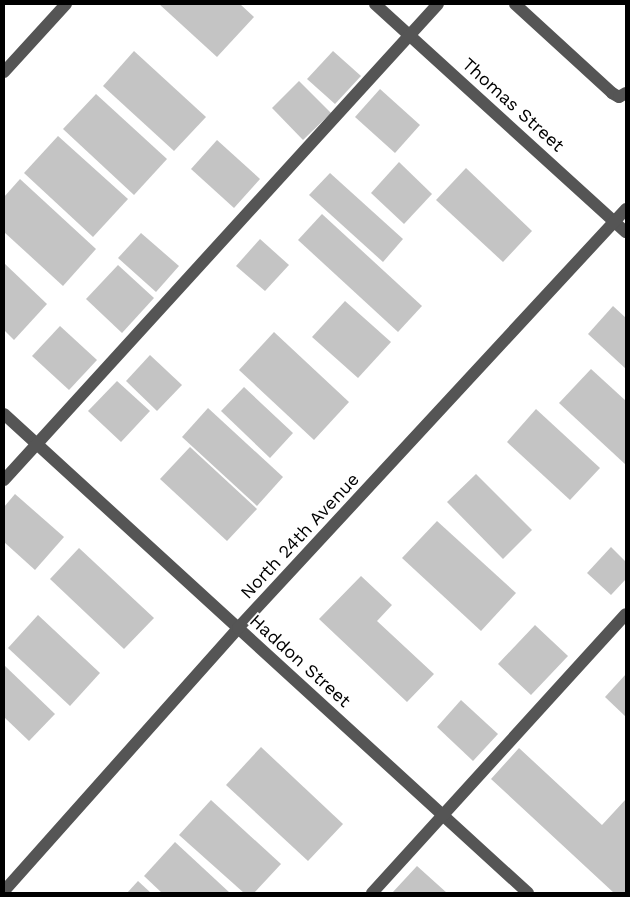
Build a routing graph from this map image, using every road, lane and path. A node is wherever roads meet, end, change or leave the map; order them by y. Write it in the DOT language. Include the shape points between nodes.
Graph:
graph roads {
  1 [pos="66,4"];
  2 [pos="375,4"];
  3 [pos="438,4"];
  4 [pos="515,4"];
  5 [pos="410,35"];
  6 [pos="4,72"];
  7 [pos="626,93"];
  8 [pos="626,209"];
  9 [pos="615,222"];
  10 [pos="626,232"];
  11 [pos="4,414"];
  12 [pos="36,444"];
  13 [pos="4,480"];
  14 [pos="626,614"];
  15 [pos="238,628"];
  16 [pos="443,815"];
  17 [pos="4,890"];
  18 [pos="372,893"];
  19 [pos="528,893"];
  1 -- 6 [label="street"];
  2 -- 5 [label="street, Thomas Street"];
  3 -- 5 [label="street"];
  4 -- 7 [label="street" via="612,93 618,97"];
  5 -- 9 [label="street, Thomas Street"];
  5 -- 12 [label="street"];
  8 -- 9 [label="street, North 24th Avenue"];
  9 -- 10 [label="street, Thomas Street"];
  9 -- 15 [label="street, North 24th Avenue"];
  11 -- 12 [label="street, Haddon Street"];
  12 -- 13 [label="street"];
  12 -- 15 [label="street, Haddon Street"];
  14 -- 16 [label="street"];
  15 -- 16 [label="street, Haddon Street"];
  15 -- 17 [label="street, North 24th Avenue"];
  16 -- 18 [label="street"];
  16 -- 19 [label="street, Haddon Street"];
}
